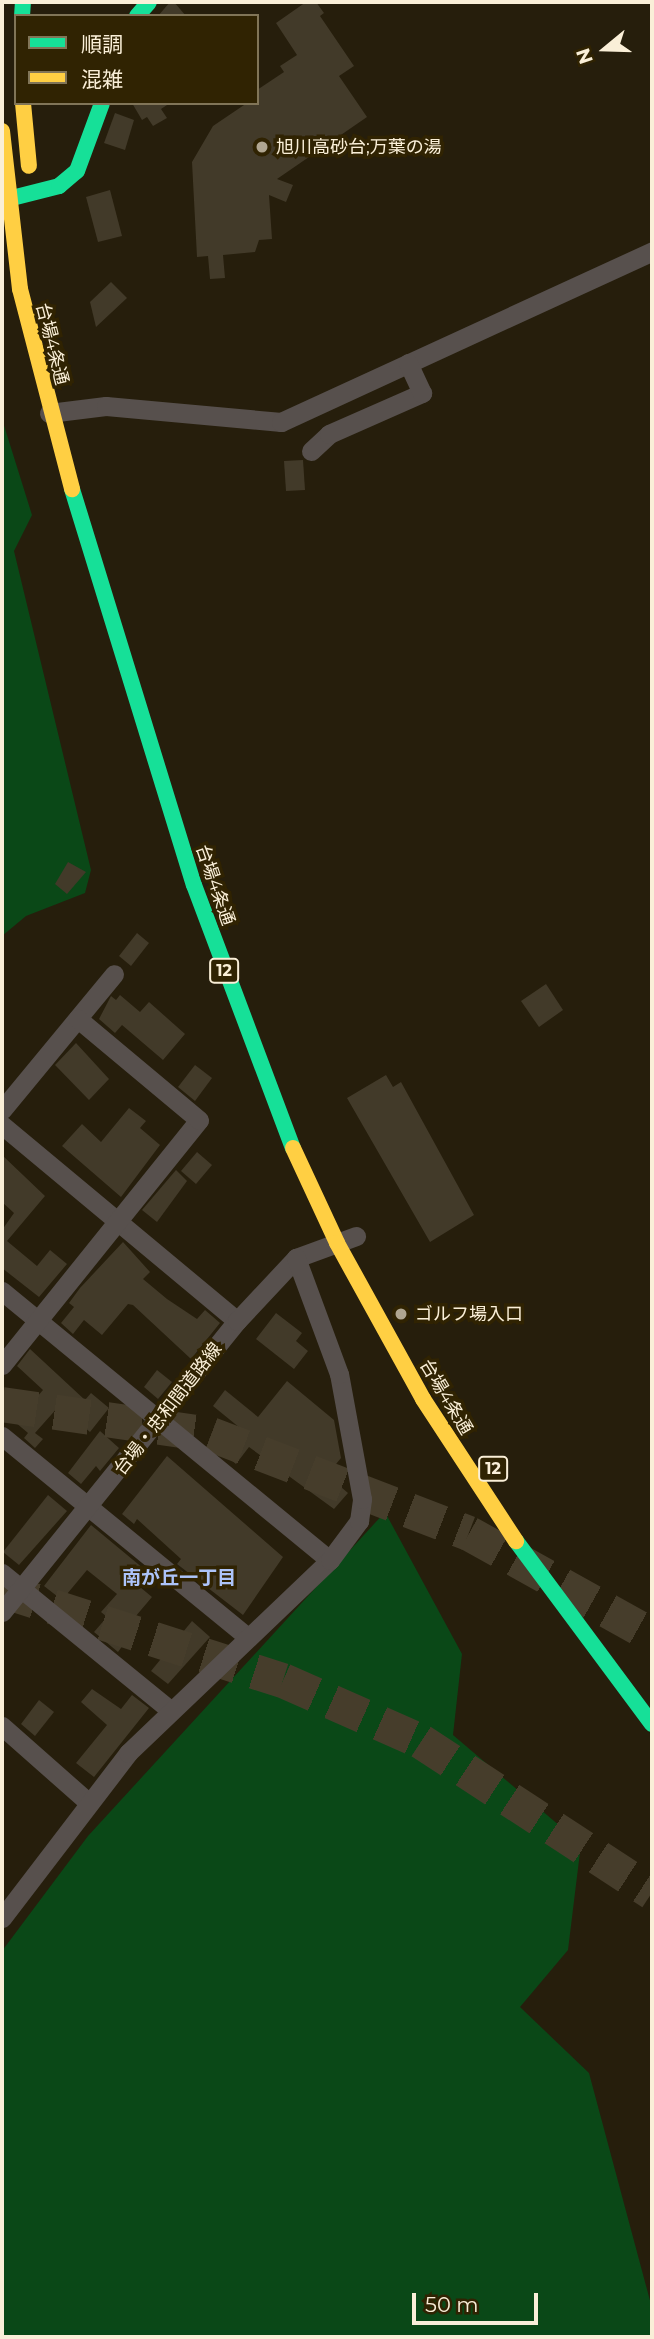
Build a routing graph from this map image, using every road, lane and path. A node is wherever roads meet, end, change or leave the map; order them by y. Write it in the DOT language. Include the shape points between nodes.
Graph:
graph roads {
  1 [pos="23,105"];
  2 [pos="101,105"];
  3 [pos="2,131"];
  4 [pos="8,199"];
  5 [pos="33,201"];
  6 [pos="652,251"];
  7 [pos="408,363"];
  8 [pos="69,401"];
  9 [pos="49,413"];
  10 [pos="78,431"];
  11 [pos="311,451"];
  12 [pos="114,974"];
  13 [pos="78,1019"];
  14 [pos="2,1110"];
  15 [pos="2,1125"];
  16 [pos="346,1215"];
  17 [pos="117,1221"];
  18 [pos="359,1241"];
  19 [pos="337,1243"];
  20 [pos="296,1258"];
  21 [pos="2,1291"];
  22 [pos="38,1321"];
  23 [pos="237,1321"];
  24 [pos="2,1364"];
  25 [pos="159,1421"];
  26 [pos="2,1436"];
  27 [pos="91,1505"];
  28 [pos="330,1560"];
  29 [pos="2,1573"];
  30 [pos="21,1588"];
  31 [pos="2,1612"];
  32 [pos="246,1636"];
  33 [pos="170,1710"];
  34 [pos="652,1724"];
  35 [pos="2,1726"];
  36 [pos="88,1802"];
  37 [pos="2,1918"];
  1 -- 5 [label="main road"];
  2 -- 5 [label="main road" via="77,171"];
  3 -- 4 [label="main road, 台場4条通 / 12"];
  4 -- 5 [label="main road"];
  4 -- 9 [label="main road, 台場4条通 / 12" via="20,289"];
  6 -- 7 [label="street"];
  7 -- 8 [label="street" via="281,422"];
  7 -- 11 [label="street" via="422,393 329,435"];
  8 -- 9 [label="street"];
  8 -- 10 [label="main road, 台場4条通"];
  9 -- 19 [label="main road, 台場4条通 / 12" via="194,886 270,1095"];
  12 -- 13 [label="street"];
  13 -- 14 [label="street"];
  13 -- 17 [label="street" via="199,1120"];
  15 -- 17 [label="street"];
  16 -- 18 [label="main road"];
  17 -- 22 [label="street"];
  17 -- 23 [label="street"];
  18 -- 19 [label="street, 台場・忠和間道路線"];
  19 -- 20 [label="street, 台場・忠和間道路線"];
  19 -- 34 [label="main road, 台場4条通 / 12" via="423,1399 481,1492 613,1678"];
  20 -- 23 [label="street, 台場・忠和間道路線"];
  20 -- 28 [label="street" via="339,1374 362,1499 359,1521"];
  21 -- 22 [label="street"];
  22 -- 24 [label="street"];
  22 -- 25 [label="street"];
  23 -- 25 [label="street, 台場・忠和間道路線"];
  25 -- 27 [label="street, 台場・忠和間道路線"];
  25 -- 28 [label="street"];
  26 -- 27 [label="street"];
  27 -- 30 [label="street, 台場・忠和間道路線"];
  27 -- 32 [label="street"];
  28 -- 32 [label="street"];
  29 -- 30 [label="street"];
  30 -- 31 [label="street, 台場・忠和間道路線"];
  30 -- 33 [label="street"];
  32 -- 33 [label="street"];
  33 -- 36 [label="street"];
  35 -- 36 [label="street"];
  36 -- 37 [label="street"];
}
